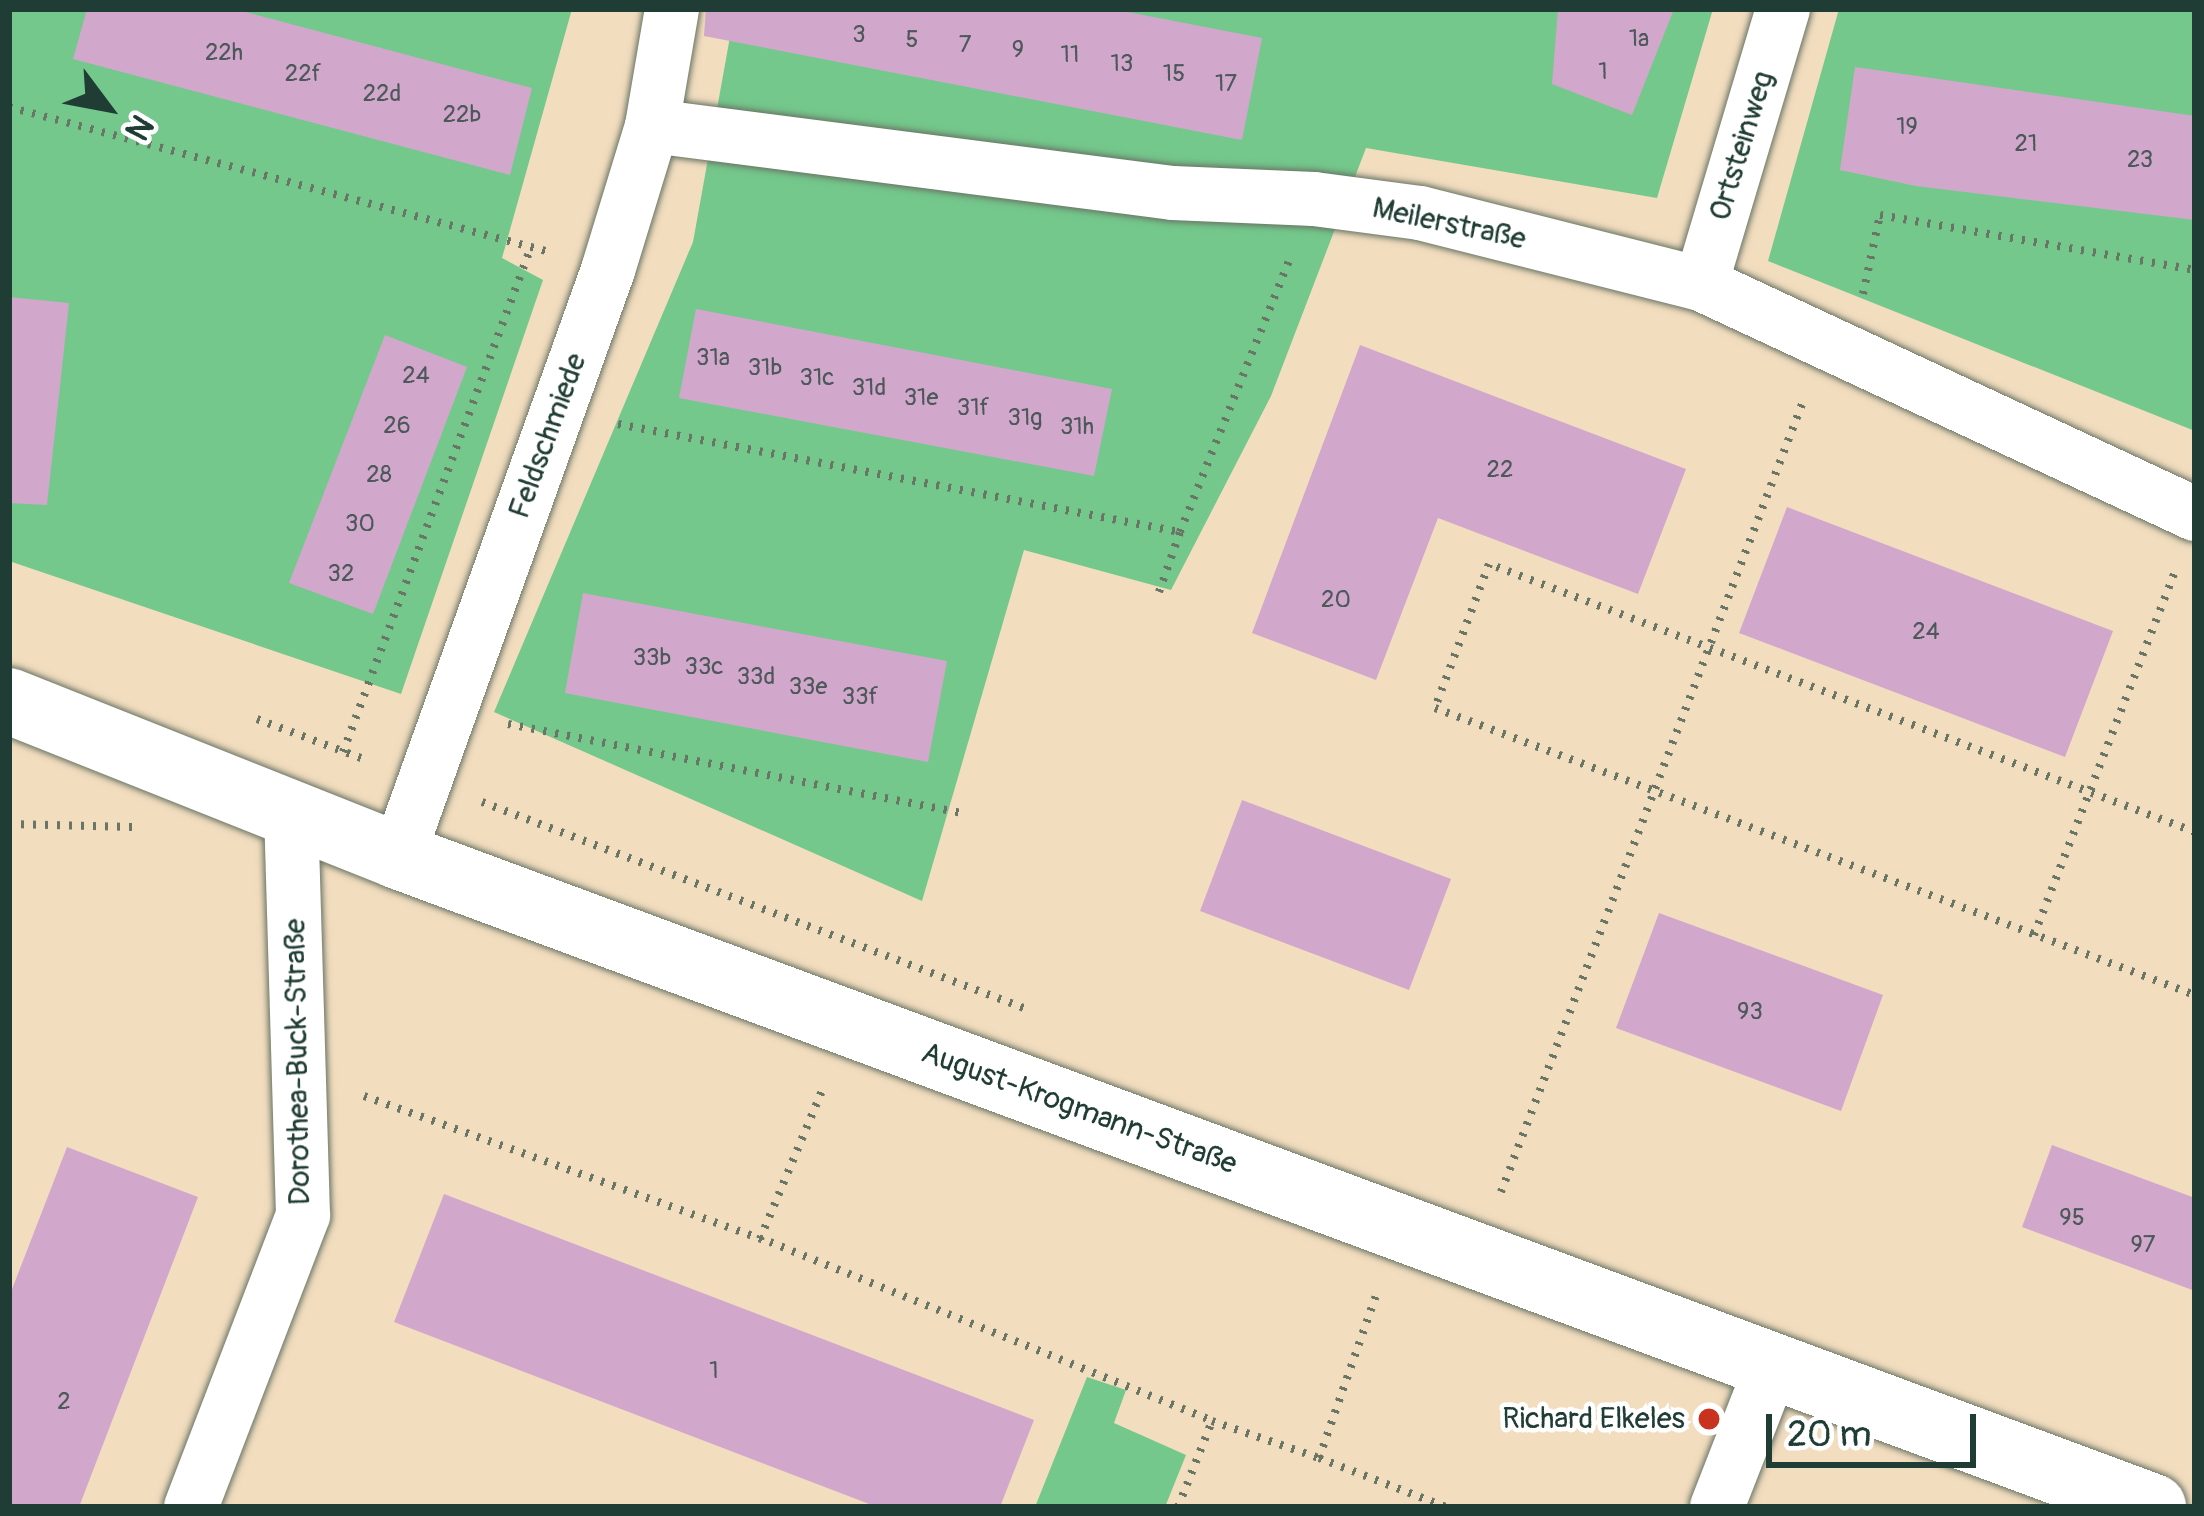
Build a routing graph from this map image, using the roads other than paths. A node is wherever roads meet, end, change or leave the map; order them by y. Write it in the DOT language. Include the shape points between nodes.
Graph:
graph roads {
  1 [pos="672,9"];
  2 [pos="1783,9"];
  3 [pos="652,126"];
  4 [pos="1701,284"];
  5 [pos="2187,538"];
  6 [pos="9,701"];
  7 [pos="291,812"];
  8 [pos="398,856"];
  9 [pos="1773,1364"];
  10 [pos="190,1507"];
  11 [pos="1717,1507"];
  12 [pos="2153,1507"];
  1 -- 3 [label="street, Feldschmiede"];
  2 -- 4 [label="street, Ortsteinweg"];
  3 -- 4 [label="street, Meilerstraße" via="1173,194 1420,213"];
  3 -- 8 [label="street, Feldschmiede"];
  4 -- 5 [label="street, Meilerstraße" via="1838,348"];
  6 -- 7 [label="main road, August-Krogmann-Straße"];
  7 -- 8 [label="main road, August-Krogmann-Straße"];
  7 -- 10 [label="street, Dorothea-Buck-Straße" via="303,1215"];
  8 -- 9 [label="main road, August-Krogmann-Straße"];
  9 -- 11 [label="street"];
  9 -- 12 [label="main road, August-Krogmann-Straße"];
}
